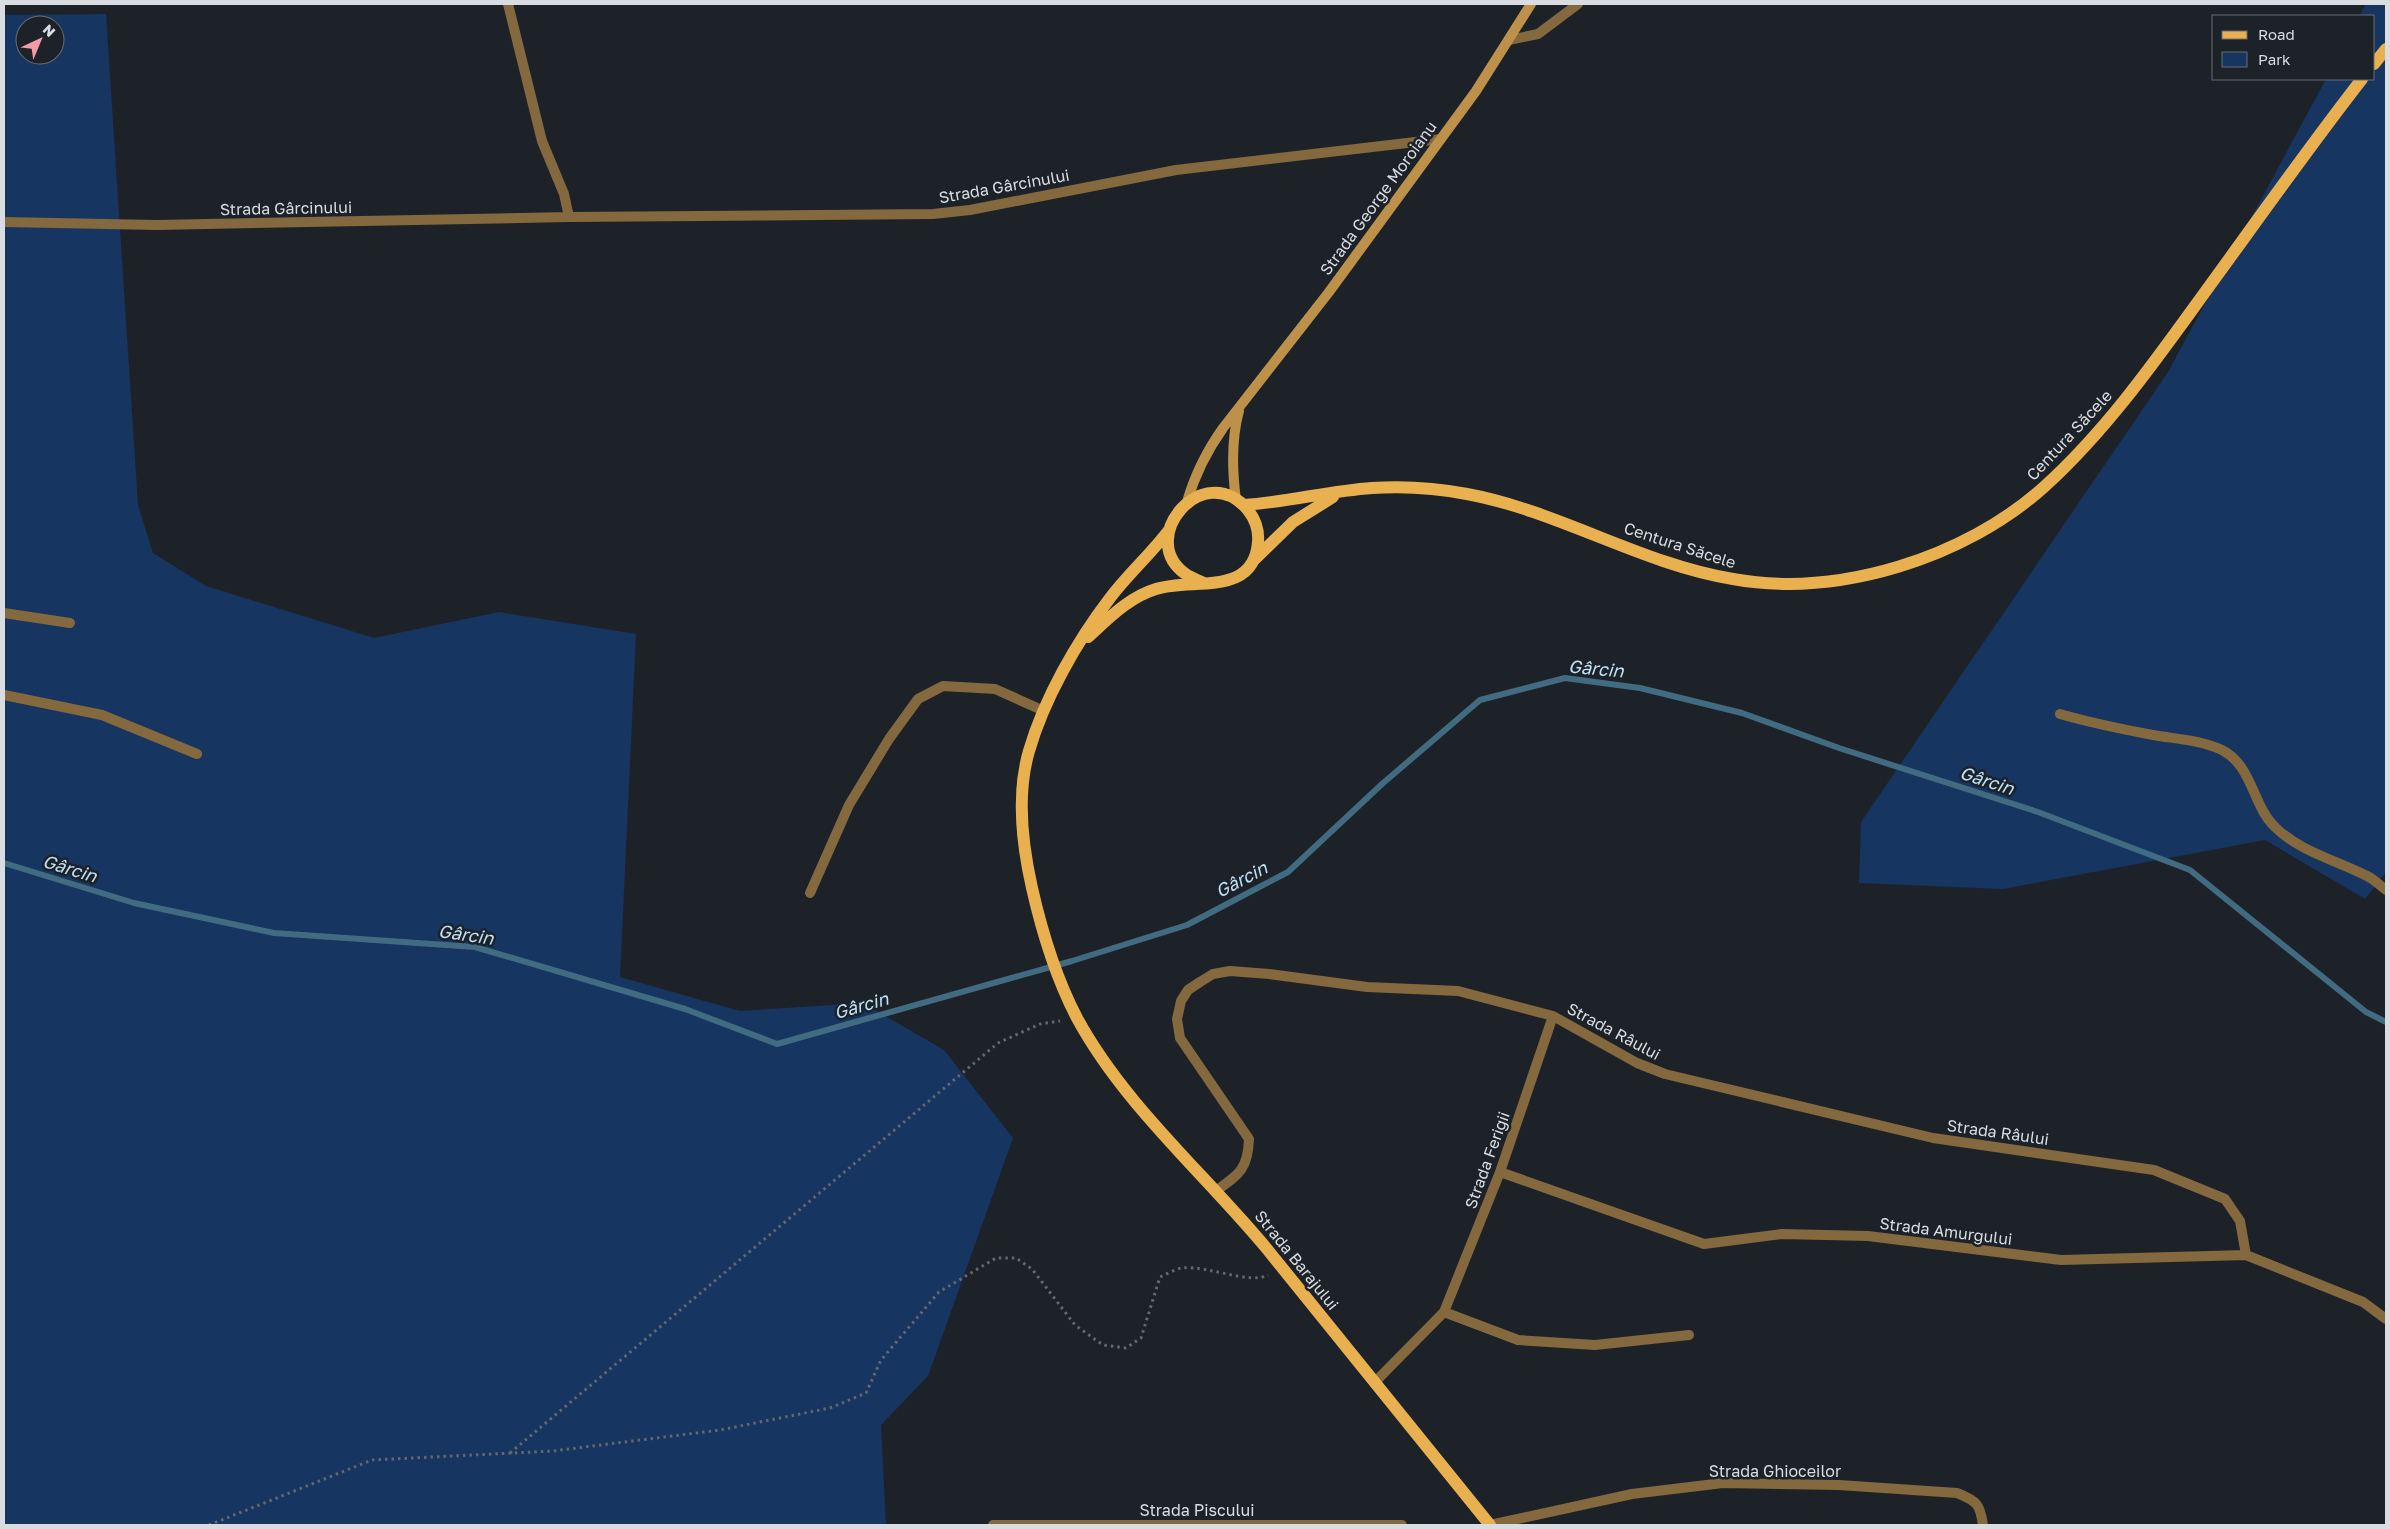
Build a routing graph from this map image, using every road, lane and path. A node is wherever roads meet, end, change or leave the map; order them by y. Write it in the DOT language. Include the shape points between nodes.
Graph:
graph roads {
  1 [pos="508,4"];
  2 [pos="1531,4"];
  3 [pos="1578,4"];
  4 [pos="1510,40"];
  5 [pos="2386,48"];
  6 [pos="2375,63"];
  7 [pos="2361,80"];
  8 [pos="1441,139"];
  9 [pos="570,217"];
  10 [pos="4,222"];
  11 [pos="1241,405"];
  12 [pos="1344,491"];
  13 [pos="1187,502"];
  14 [pos="1240,502"];
  15 [pos="1169,530"];
  16 [pos="1249,566"];
  17 [pos="1204,584"];
  18 [pos="4,613"];
  19 [pos="70,623"];
  20 [pos="1078,645"];
  21 [pos="4,695"];
  22 [pos="1044,711"];
  23 [pos="2060,714"];
  24 [pos="197,754"];
  25 [pos="2386,890"];
  26 [pos="810,893"];
  27 [pos="1553,1016"];
  28 [pos="1077,1018"];
  29 [pos="1500,1172"];
  30 [pos="1217,1190"];
  31 [pos="2246,1255"];
  32 [pos="1282,1267"];
  33 [pos="1444,1312"];
  34 [pos="2386,1319"];
  35 [pos="1689,1336"];
  36 [pos="1375,1382"];
  37 [pos="510,1453"];
  38 [pos="209,1525"];
  39 [pos="993,1525"];
  40 [pos="1402,1525"];
  41 [pos="1490,1525"];
  42 [pos="1983,1525"];
  1 -- 9 [label="street" via="542,141"];
  2 -- 4 [label="main road, Strada George Moroianu"];
  3 -- 4 [label="street" via="1538,34"];
  4 -- 8 [label="main road, Strada George Moroianu"];
  5 -- 6 [label="main road"];
  7 -- 12 [label="main road, Centura Săcele" via="2109,419 2042,489 1980,531 1928,556 1864,576 1800,584 1767,584 1732,579 1662,560 1540,513 1467,494 1401,488"];
  8 -- 9 [label="street, Strada Gârcinului" via="1176,170 970,210 933,214"];
  8 -- 11 [label="main road, Strada George Moroianu"];
  9 -- 10 [label="street, Strada Gârcinului" via="157,225"];
  11 -- 13 [label="main road, Strada George Moroianu" via="1207,451 1194,477"];
  11 -- 14 [label="main road, Strada George Moroianu" via="1233,450"];
  12 -- 14 [label="main road, Centura Săcele" via="1287,501"];
  12 -- 16 [label="main road, Centura Săcele" via="1293,522"];
  13 -- 14 [label="main road" via="1202,495 1220,494"];
  13 -- 15 [label="main road" via="1175,516"];
  14 -- 16 [label="main road" via="1252,515 1257,528 1257,548"];
  15 -- 17 [label="main road" via="1170,548 1176,563 1186,574"];
  15 -- 20 [label="main road" via="1111,597"];
  16 -- 17 [label="main road" via="1238,576 1222,583"];
  17 -- 20 [label="main road" via="1173,585 1143,594 1121,608"];
  18 -- 19 [label="street"];
  20 -- 22 [label="main road"];
  21 -- 24 [label="street" via="102,715"];
  22 -- 26 [label="street" via="995,689 943,686 918,699 849,805"];
  22 -- 28 [label="main road, Strada Barajului" via="1028,752 1022,823 1027,867 1040,924"];
  23 -- 25 [label="street" via="2120,729 2205,743 2225,752 2248,778 2261,809 2274,826 2291,840 2367,876"];
  27 -- 29 [label="street, Strada Ferigii"];
  27 -- 30 [label="street, Strada Râului" via="1458,991 1367,987 1240,972 1213,974 1188,990 1181,1001 1177,1019 1180,1038 1249,1139 1248,1157 1240,1174"];
  27 -- 31 [label="street, Strada Râului" via="1638,1063 1665,1074 1933,1138 2154,1170 2225,1199 2240,1220"];
  28 -- 30 [label="main road, Strada Barajului" via="1132,1097"];
  28 -- 37 [label="path" via="1040,1024 998,1043"];
  29 -- 31 [label="street, Strada Amurgului" via="1704,1244 1782,1234 1868,1236 2061,1260"];
  29 -- 33 [label="street, Strada Ferigii"];
  30 -- 32 [label="main road, Strada Barajului"];
  31 -- 34 [label="street, Strada Amurgului" via="2363,1302"];
  32 -- 36 [label="main road, Strada Barajului"];
  32 -- 37 [label="path" via="1261,1279 1209,1269 1180,1268 1160,1277 1141,1338 1126,1348 1102,1345 1075,1324 1032,1269 1016,1258 996,1258 940,1292 881,1360 866,1393 830,1408 720,1430 553,1451"];
  33 -- 35 [label="street" via="1518,1340 1595,1345"];
  33 -- 36 [label="street, Strada Ferigii"];
  36 -- 41 [label="main road, Strada Barajului"];
  37 -- 38 [label="path" via="372,1460"];
  39 -- 40 [label="street, Strada Piscului"];
  41 -- 42 [label="street, Strada Ghioceilor" via="1632,1494 1724,1483 1839,1485 1957,1493 1981,1508"];
}
